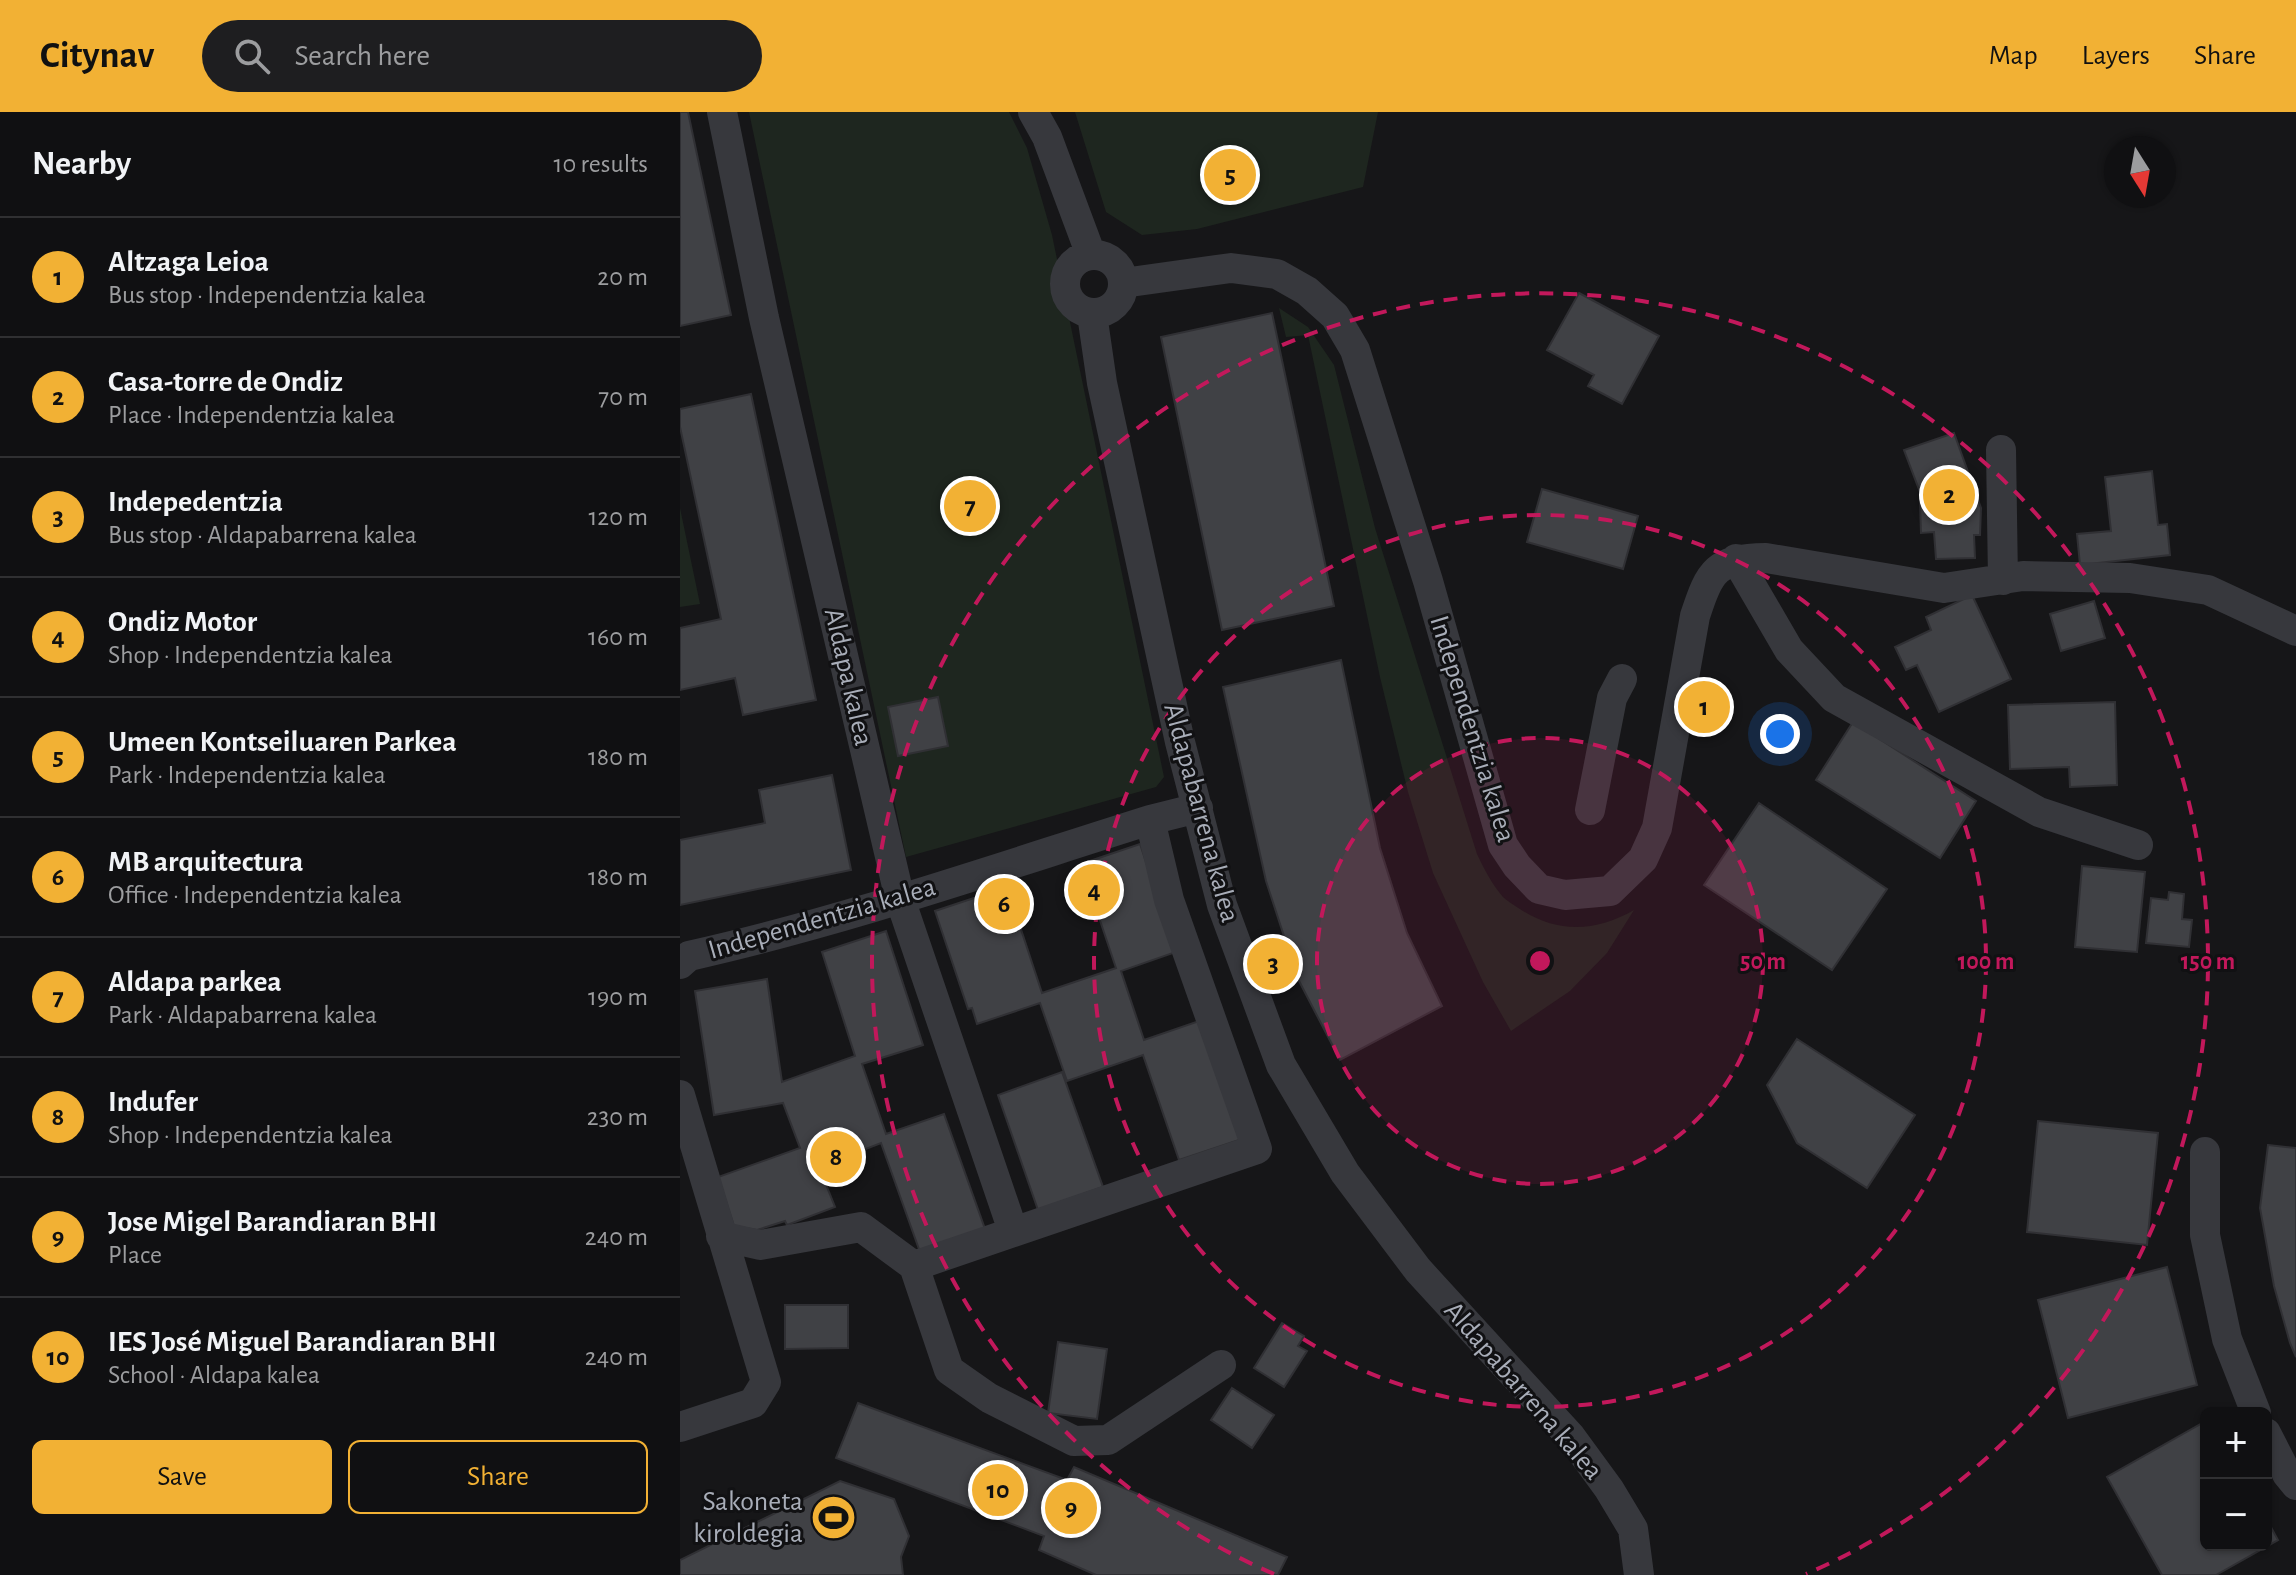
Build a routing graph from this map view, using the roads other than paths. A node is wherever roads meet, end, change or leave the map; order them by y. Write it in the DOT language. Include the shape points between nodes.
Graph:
graph roads {
  1 [pos="722,112"];
  2 [pos="1033,112"];
  3 [pos="1091,255"];
  4 [pos="1123,283"];
  5 [pos="1092,314"];
  6 [pos="2001,450"];
  7 [pos="1736,559"];
  8 [pos="2003,580"];
  9 [pos="2296,631"];
  10 [pos="1622,679"];
  11 [pos="1198,808"];
  12 [pos="1590,810"];
  13 [pos="1150,820"];
  14 [pos="2138,845"];
  15 [pos="900,899"];
  16 [pos="683,958"];
  17 [pos="680,1095"];
  18 [pos="2205,1152"];
  19 [pos="1013,1231"];
  20 [pos="721,1236"];
  21 [pos="914,1266"];
  22 [pos="1221,1365"];
  23 [pos="2254,1407"];
  24 [pos="680,1427"];
  25 [pos="2272,1445"];
  26 [pos="2296,1485"];
  27 [pos="1639,1575"];
  1 -- 15 [label="street, Aldapa kalea" via="764,318"];
  2 -- 3 [label="street"];
  3 -- 4 [label="street" via="1109,259"];
  3 -- 5 [label="street" via="1073,263 1065,290 1075,307"];
  4 -- 5 [label="street" via="1118,302"];
  4 -- 7 [label="street, Independentzia kalea" via="1231,268 1277,274 1335,316 1360,365 1503,845 1539,889 1565,895 1610,891 1643,859 1657,828 1695,616 1716,569"];
  5 -- 11 [label="street, Aldapabarrena kalea" via="1102,383"];
  6 -- 8 [label="street"];
  7 -- 8 [label="street" via="1766,558 1944,588"];
  7 -- 14 [label="street" via="1789,650 1834,698 2039,812"];
  8 -- 9 [label="street" via="2130,578 2208,590"];
  10 -- 12 [label="street" via="1612,698"];
  11 -- 13 [label="street, Independentzia kalea"];
  11 -- 27 [label="street, Aldapabarrena kalea" via="1222,905 1281,1065 1345,1173 1418,1270 1571,1437 1609,1489 1633,1529"];
  13 -- 15 [label="street, Independentzia kalea"];
  13 -- 19 [label="street" via="1169,900 1257,1149"];
  15 -- 16 [label="street, Independentzia kalea"];
  15 -- 19 [label="street, Aldapa kalea"];
  17 -- 20 [label="street"];
  18 -- 23 [label="street" via="2205,1235 2227,1339"];
  19 -- 21 [label="street"];
  20 -- 21 [label="street" via="760,1245 861,1227"];
  20 -- 24 [label="street" via="766,1382 753,1403"];
  21 -- 22 [label="street" via="949,1370 989,1398 1074,1441 1108,1440"];
  25 -- 26 [label="street"];
}
